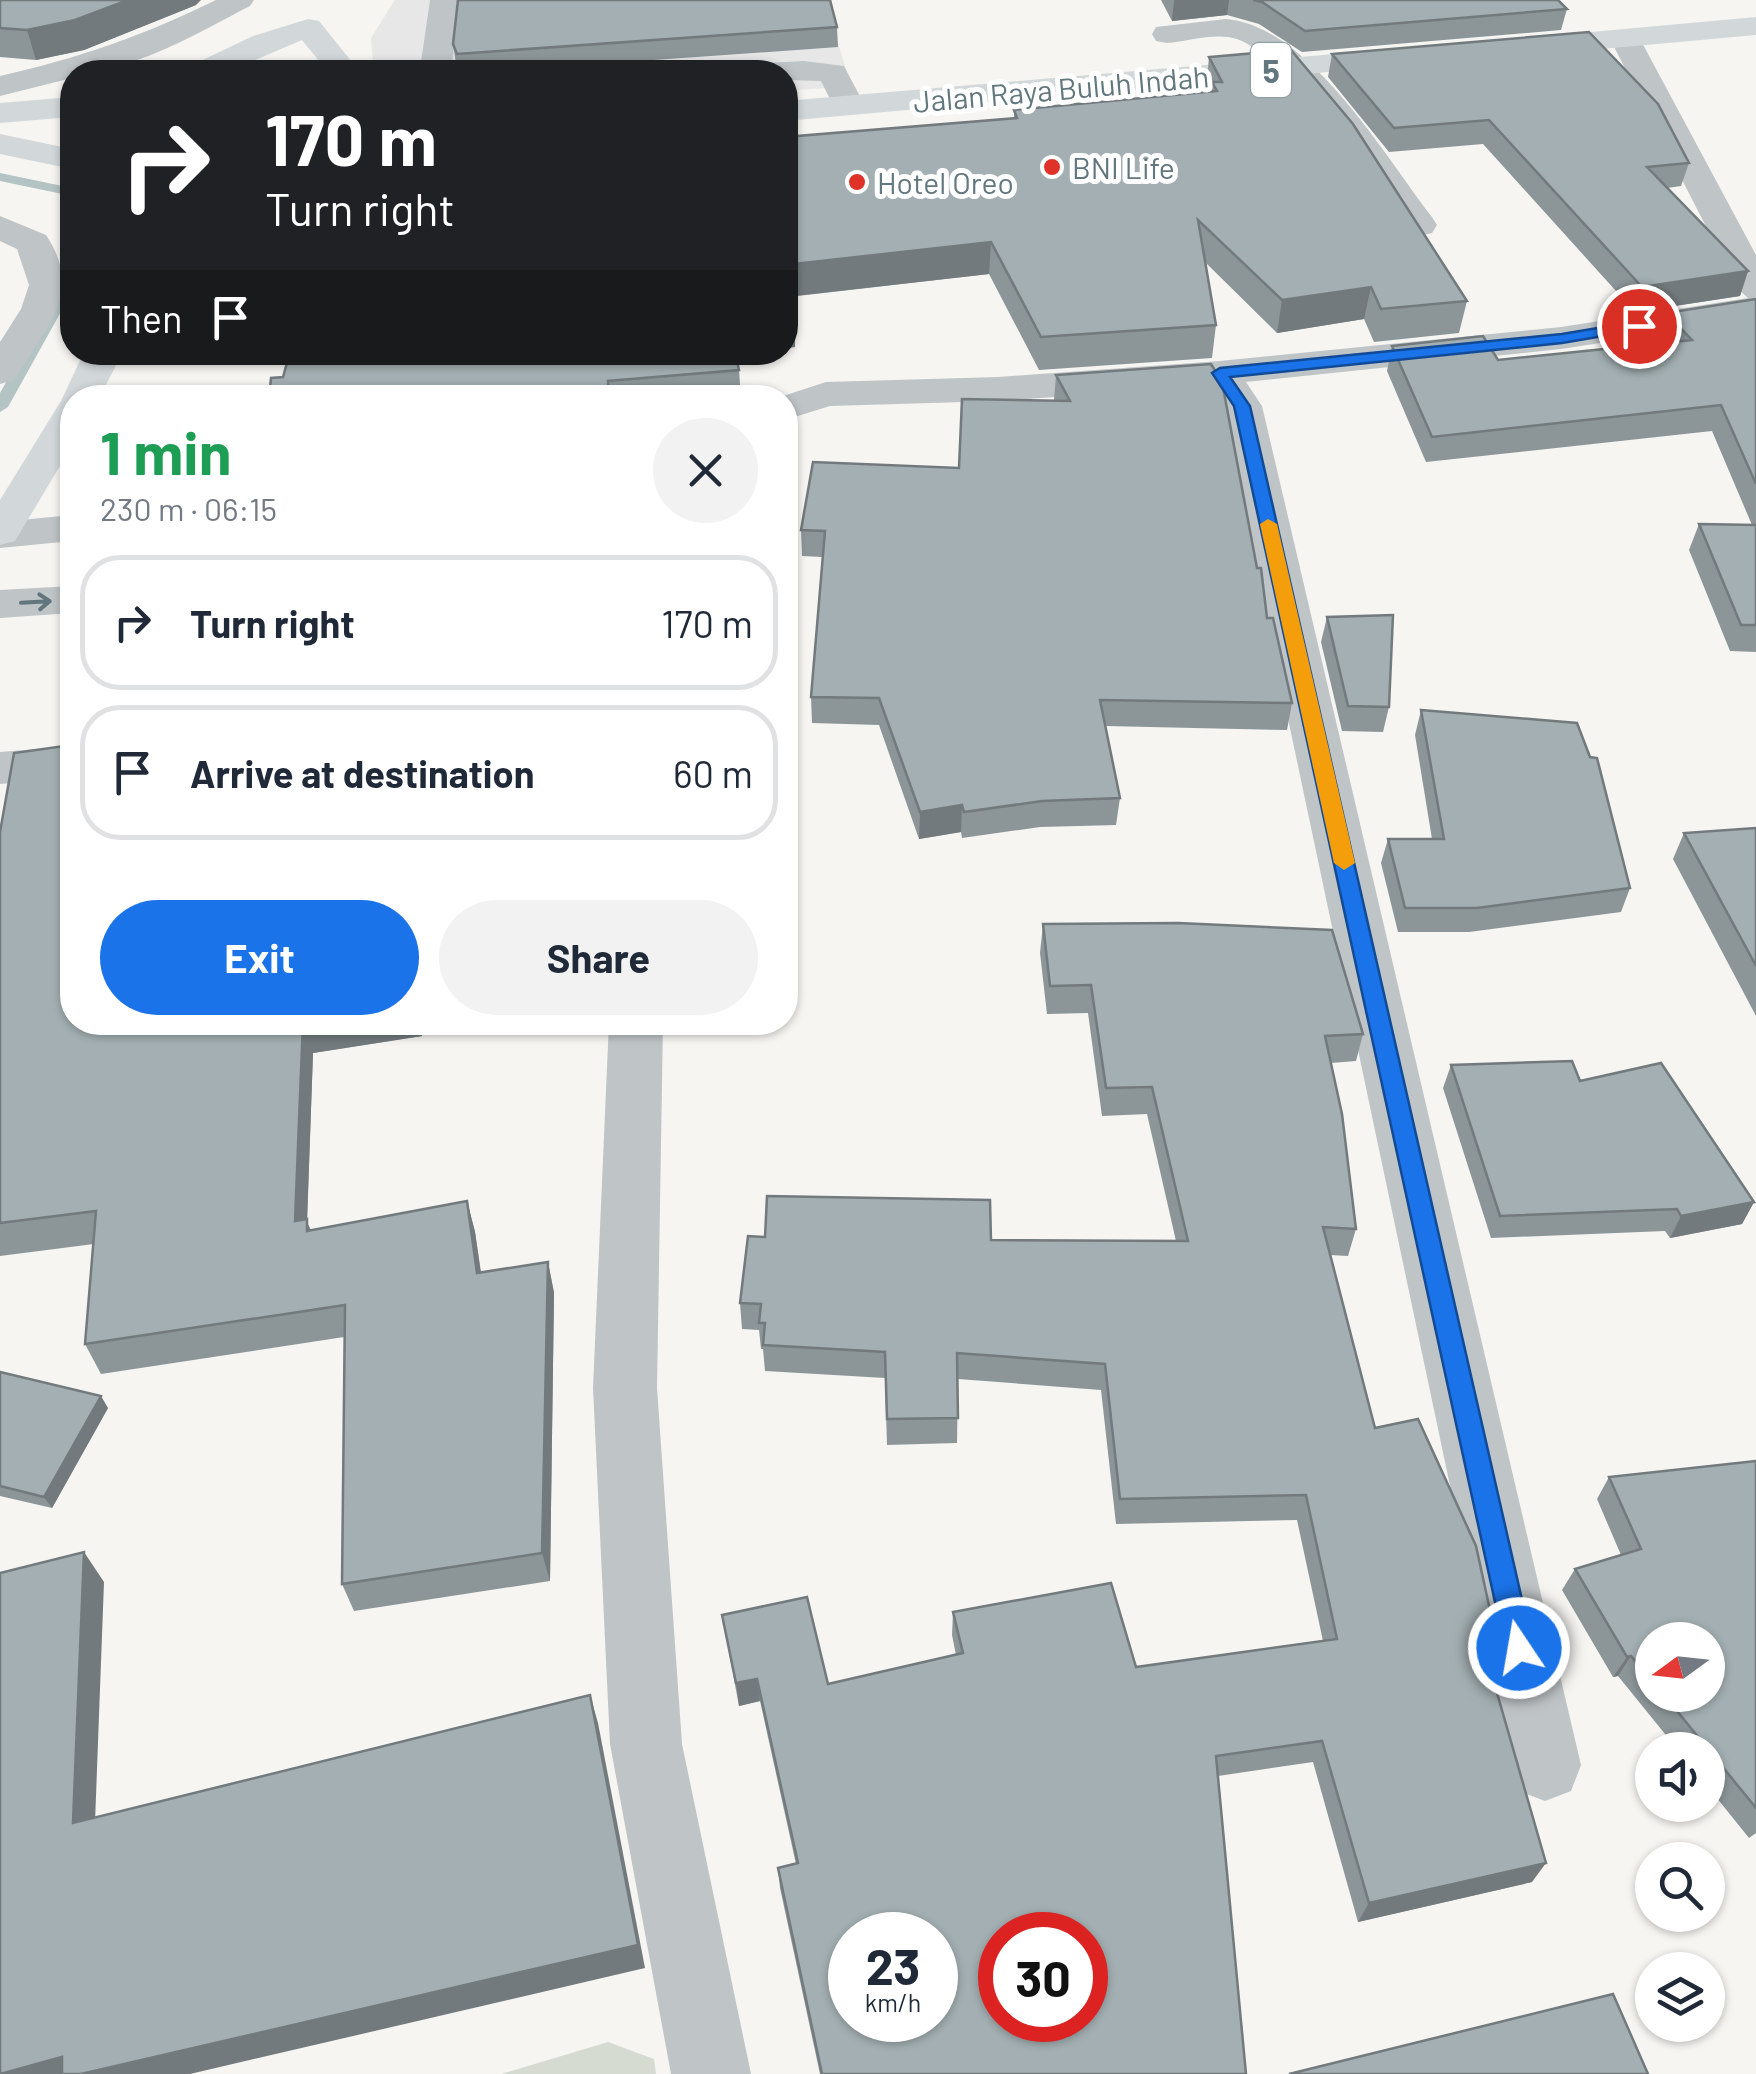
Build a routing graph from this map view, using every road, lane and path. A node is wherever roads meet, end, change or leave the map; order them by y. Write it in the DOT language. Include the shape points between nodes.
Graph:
graph roads {
  1 [pos="239,0"];
  2 [pos="445,0"];
  3 [pos="1150,0"];
  4 [pos="316,14"];
  5 [pos="1756,26"];
  6 [pos="1638,29"];
  7 [pos="1167,34"];
  8 [pos="1490,50"];
  9 [pos="1440,54"];
  10 [pos="106,60"];
  11 [pos="229,60"];
  12 [pos="291,60"];
  13 [pos="338,60"];
  14 [pos="437,60"];
  15 [pos="1296,68"];
  16 [pos="798,70"];
  17 [pos="60,72"];
  18 [pos="1189,78"];
  19 [pos="0,86"];
  20 [pos="849,106"];
  21 [pos="60,107"];
  22 [pos="798,110"];
  23 [pos="0,114"];
  24 [pos="60,116"];
  25 [pos="0,142"];
  26 [pos="60,142"];
  27 [pos="60,156"];
  28 [pos="1420,225"];
  29 [pos="0,228"];
  30 [pos="1756,289"];
  31 [pos="1756,308"];
  32 [pos="0,372"];
  33 [pos="1220,373"];
  34 [pos="798,404"];
  35 [pos="60,426"];
  36 [pos="14,489"];
  37 [pos="60,529"];
  38 [pos="0,533"];
  39 [pos="60,601"];
  40 [pos="0,604"];
  41 [pos="60,763"];
  42 [pos="0,768"];
  43 [pos="636,1035"];
  44 [pos="1545,1764"];
  45 [pos="711,2074"];
  1 -- 10 [label="street"];
  2 -- 14 [label="street"];
  3 -- 7 [label="street"];
  4 -- 11 [label="main road"];
  4 -- 12 [label="main road"];
  4 -- 13 [label="main road"];
  5 -- 6 [label="main road"];
  6 -- 8 [label="main road"];
  6 -- 30 [label="street"];
  7 -- 15 [label="street" via="1246,31"];
  7 -- 18 [label="street"];
  9 -- 15 [label="main road, Jalan Raya Buluh Indah / 5"];
  15 -- 18 [label="main road, Jalan Raya Buluh Indah / 5"];
  15 -- 28 [label="street"];
  16 -- 20 [label="street" via="832,73"];
  17 -- 19 [label="street"];
  18 -- 20 [label="main road, Jalan Raya Buluh Indah / 5"];
  20 -- 22 [label="main road, Jalan Raya Buluh Indah / 5"];
  21 -- 23 [label="main road"];
  23 -- 24 [label="main road"];
  25 -- 26 [label="main road"];
  25 -- 27 [label="main road"];
  29 -- 32 [label="street" via="33,243 47,285 40,309"];
  31 -- 33 [label="street" via="1562,338"];
  33 -- 34 [label="street" via="826,394"];
  33 -- 44 [label="street" via="1242,406"];
  35 -- 36 [label="main road"];
  36 -- 38 [label="main road"];
  37 -- 38 [label="street"];
  40 -- 39 [label="street, one-way"];
  41 -- 42 [label="street"];
  43 -- 45 [label="street" via="625,1388 646,1744"];
}
